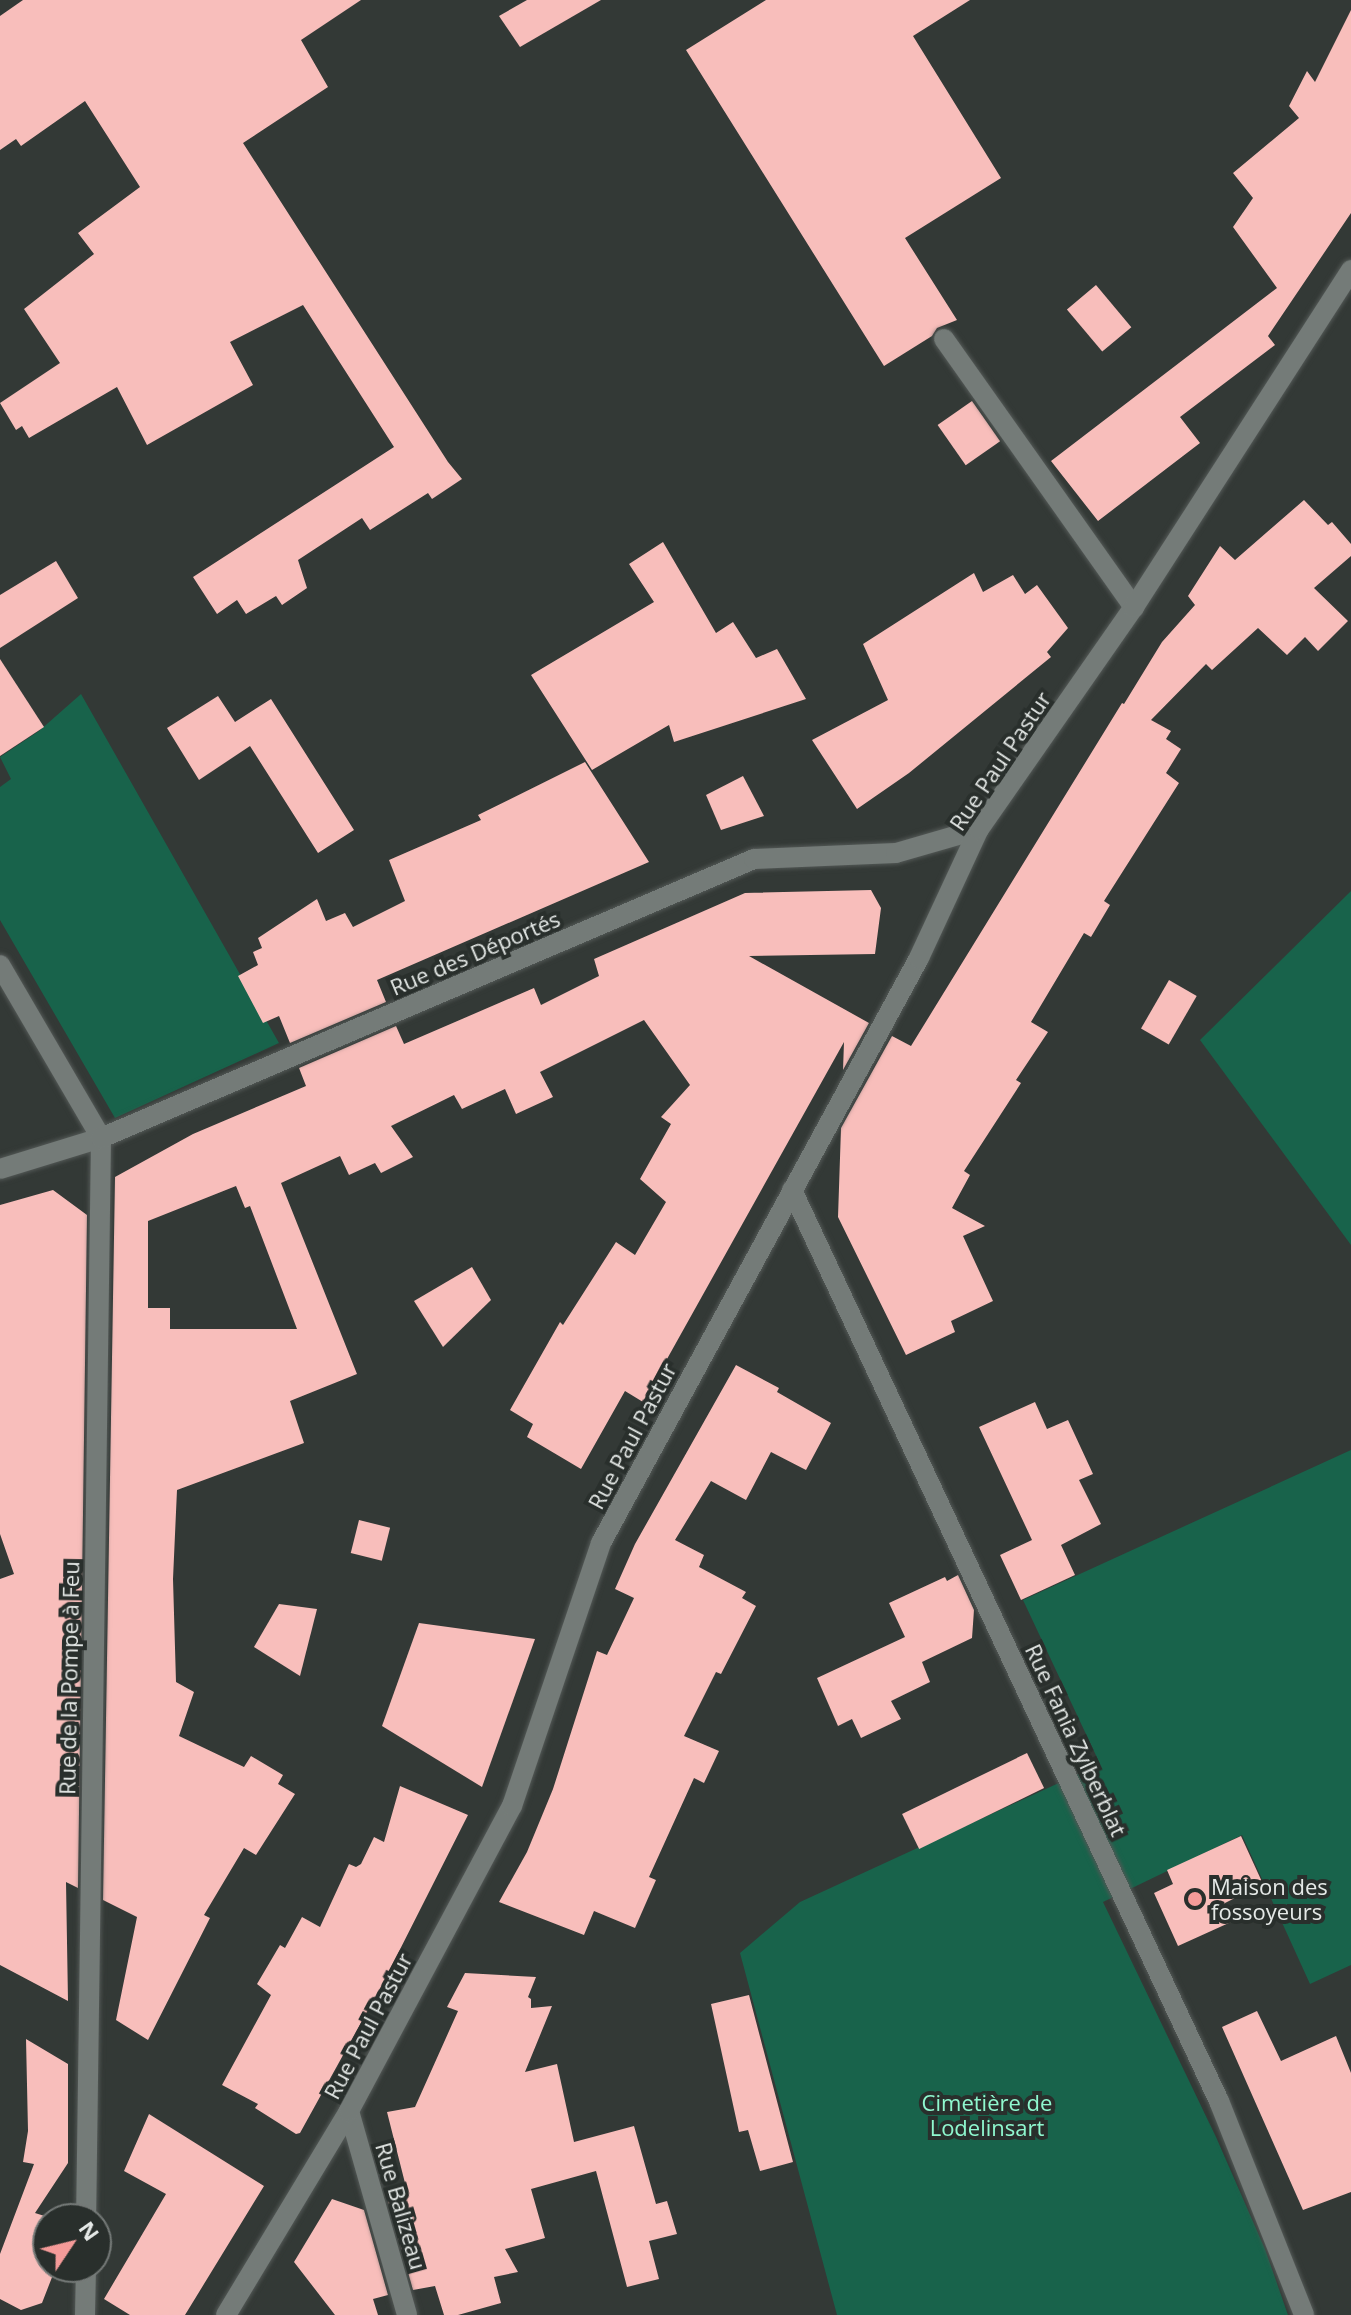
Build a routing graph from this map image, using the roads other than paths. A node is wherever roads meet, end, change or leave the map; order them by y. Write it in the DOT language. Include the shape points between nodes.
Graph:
graph roads {
  1 [pos="1351,270"];
  2 [pos="944,339"];
  3 [pos="1134,607"];
  4 [pos="979,829"];
  5 [pos="0,965"];
  6 [pos="101,1138"];
  7 [pos="0,1169"];
  8 [pos="792,1190"];
  9 [pos="349,2111"];
  10 [pos="86,2203"];
  11 [pos="86,2283"];
  12 [pos="85,2315"];
  13 [pos="226,2315"];
  14 [pos="407,2315"];
  15 [pos="1304,2315"];
  1 -- 3 [label="street, Rue Paul Pastur"];
  2 -- 3 [label="street"];
  3 -- 4 [label="street, Rue Paul Pastur"];
  4 -- 6 [label="street, Rue des Déportés" via="896,853 754,859"];
  4 -- 8 [label="street, Rue Paul Pastur" via="919,958"];
  5 -- 6 [label="street"];
  6 -- 7 [label="street, Rue des Déportés"];
  6 -- 10 [label="street, Rue de la Pompe à Feu"];
  8 -- 9 [label="street, Rue Paul Pastur" via="601,1543 512,1806"];
  8 -- 15 [label="street, Rue Fania Zylberblat" via="1219,2101"];
  9 -- 13 [label="street, Rue Paul Pastur"];
  9 -- 14 [label="street, Rue Balizeau"];
  11 -- 12 [label="street"];
}
